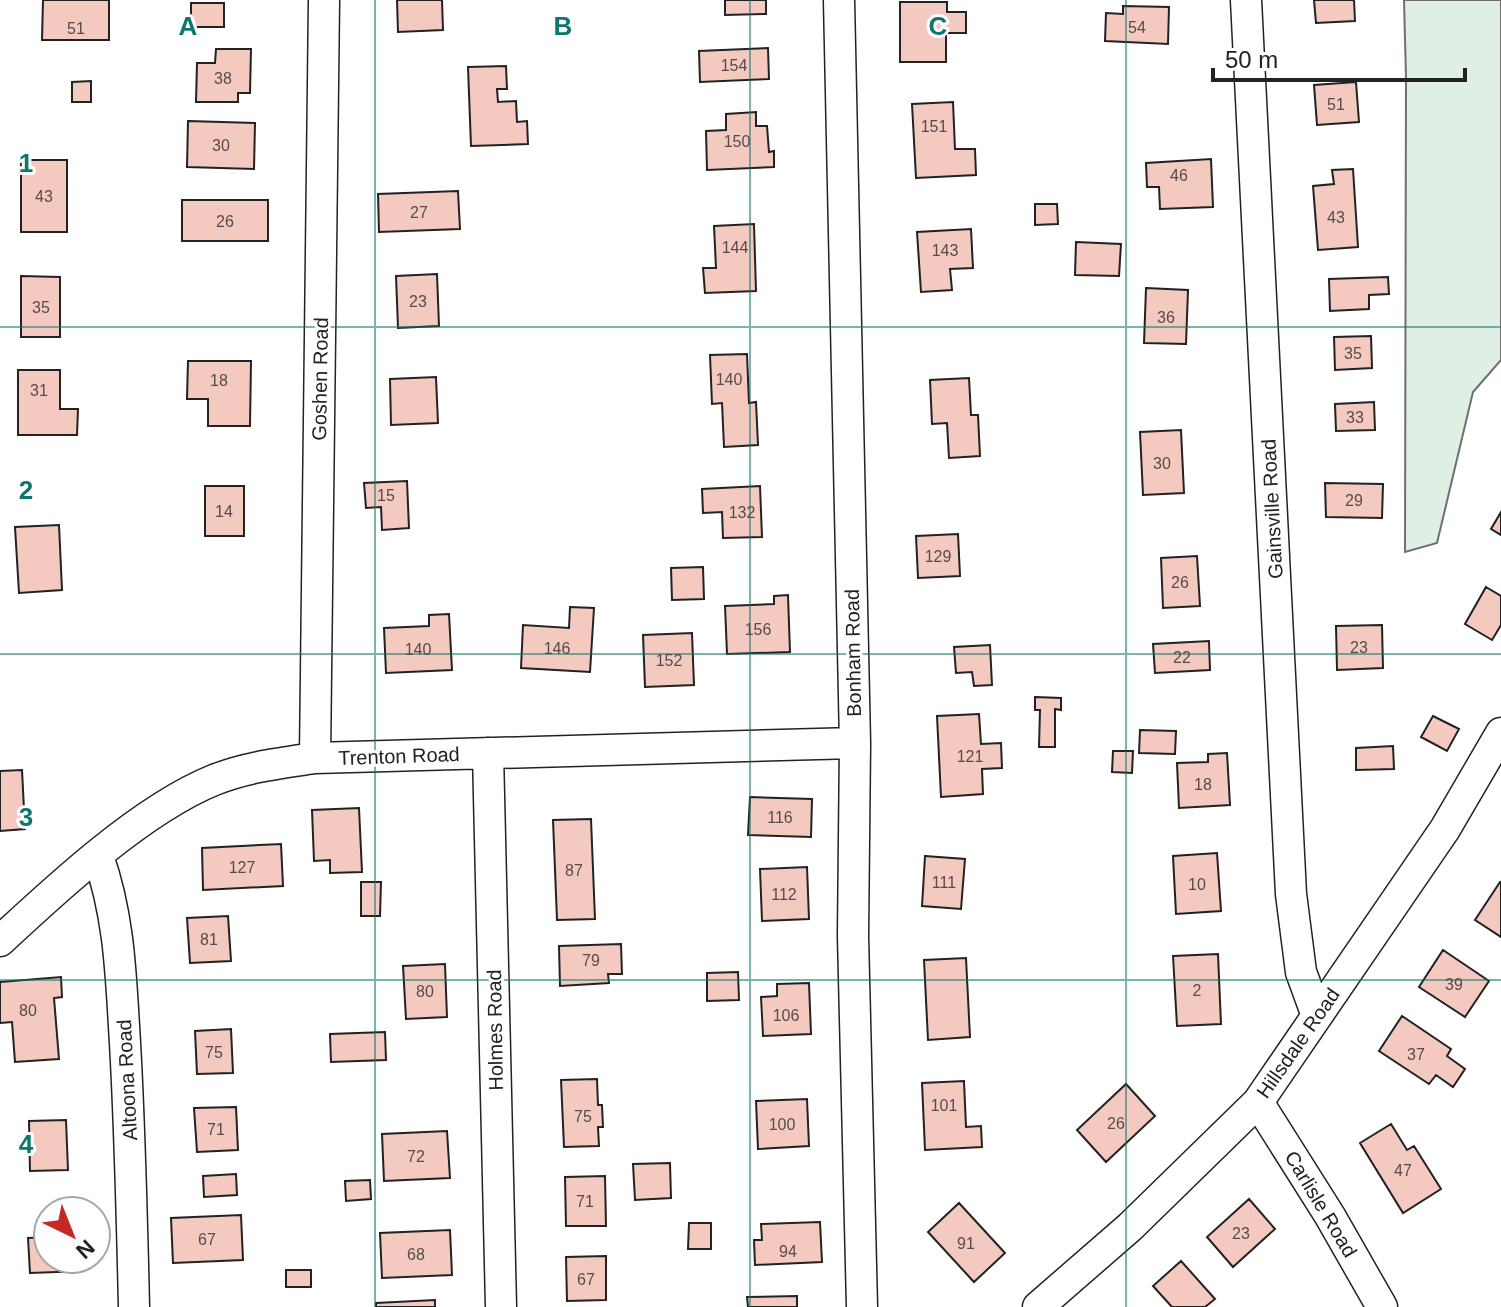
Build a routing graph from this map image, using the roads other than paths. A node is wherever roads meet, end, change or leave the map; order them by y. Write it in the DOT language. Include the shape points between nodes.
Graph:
graph roads {
  1 [pos="324,0"];
  2 [pos="839,0"];
  3 [pos="1246,0"];
  4 [pos="1501,733"];
  5 [pos="855,743"];
  6 [pos="488,753"];
  7 [pos="315,758"];
  8 [pos="98,856"];
  9 [pos="0,941"];
  10 [pos="1317,1016"];
  11 [pos="1258,1102"];
  12 [pos="134,1307"];
  13 [pos="501,1307"];
  14 [pos="862,1307"];
  15 [pos="1038,1307"];
  16 [pos="1382,1307"];
  1 -- 7 [label="street, Goshen Road"];
  2 -- 5 [label="street, Bonham Road"];
  3 -- 10 [label="street, Gainsville Road" via="1291,894 1301,972"];
  4 -- 10 [label="street, Hillsdale Road" via="1445,829"];
  5 -- 6 [label="street, Trenton Road"];
  5 -- 14 [label="street, Bonham Road" via="853,936"];
  6 -- 7 [label="street, Trenton Road"];
  6 -- 13 [label="street, Holmes Road"];
  7 -- 8 [label="street, Trenton Road" via="213,780"];
  8 -- 9 [label="street, Trenton Road"];
  8 -- 12 [label="street, Altoona Road" via="119,942"];
  10 -- 11 [label="street, Hillsdale Road"];
  11 -- 15 [label="street, Hillsdale Road" via="1130,1227"];
  11 -- 16 [label="street, Carlisle Road"];
}
